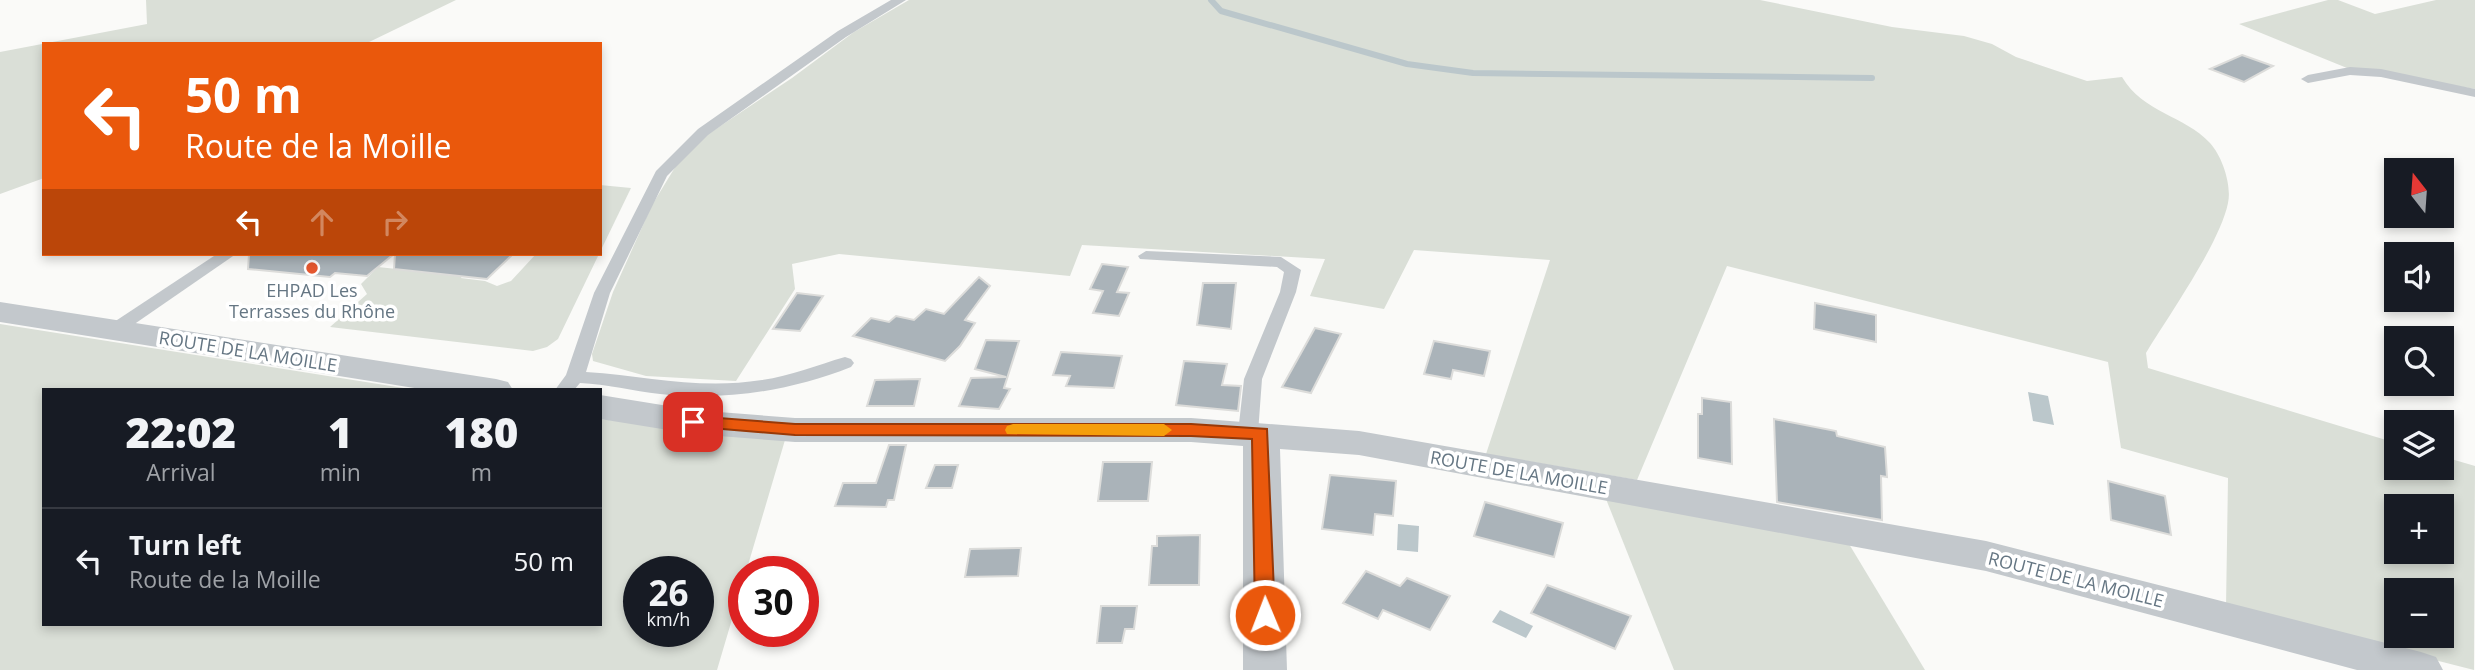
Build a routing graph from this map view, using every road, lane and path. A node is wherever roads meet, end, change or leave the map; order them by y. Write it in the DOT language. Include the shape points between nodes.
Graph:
graph roads {
  1 [pos="900,0"];
  2 [pos="2308,79"];
  3 [pos="2475,93"];
  4 [pos="225,256"];
  5 [pos="1146,256"];
  6 [pos="0,312"];
  7 [pos="114,330"];
  8 [pos="845,363"];
  9 [pos="570,384"];
  10 [pos="483,388"];
  11 [pos="602,407"];
  12 [pos="1254,433"];
  13 [pos="1265,670"];
  14 [pos="2421,670"];
  1 -- 9 [label="lane" via="842,34 703,132 661,174 601,293"];
  2 -- 3 [label="lane" via="2370,72"];
  4 -- 7 [label="lane"];
  5 -- 12 [label="lane" via="1281,262 1293,270 1253,379"];
  6 -- 7 [label="street, ROUTE DE LA MOILLE"];
  7 -- 10 [label="street, ROUTE DE LA MOILLE"];
  8 -- 9 [label="lane" via="808,380 756,388 670,389 601,377"];
  11 -- 12 [label="street, ROUTE DE LA MOILLE" via="693,422 795,430"];
  12 -- 13 [label="street"];
  12 -- 14 [label="street, ROUTE DE LA MOILLE" via="1359,443 1986,556"];
}
